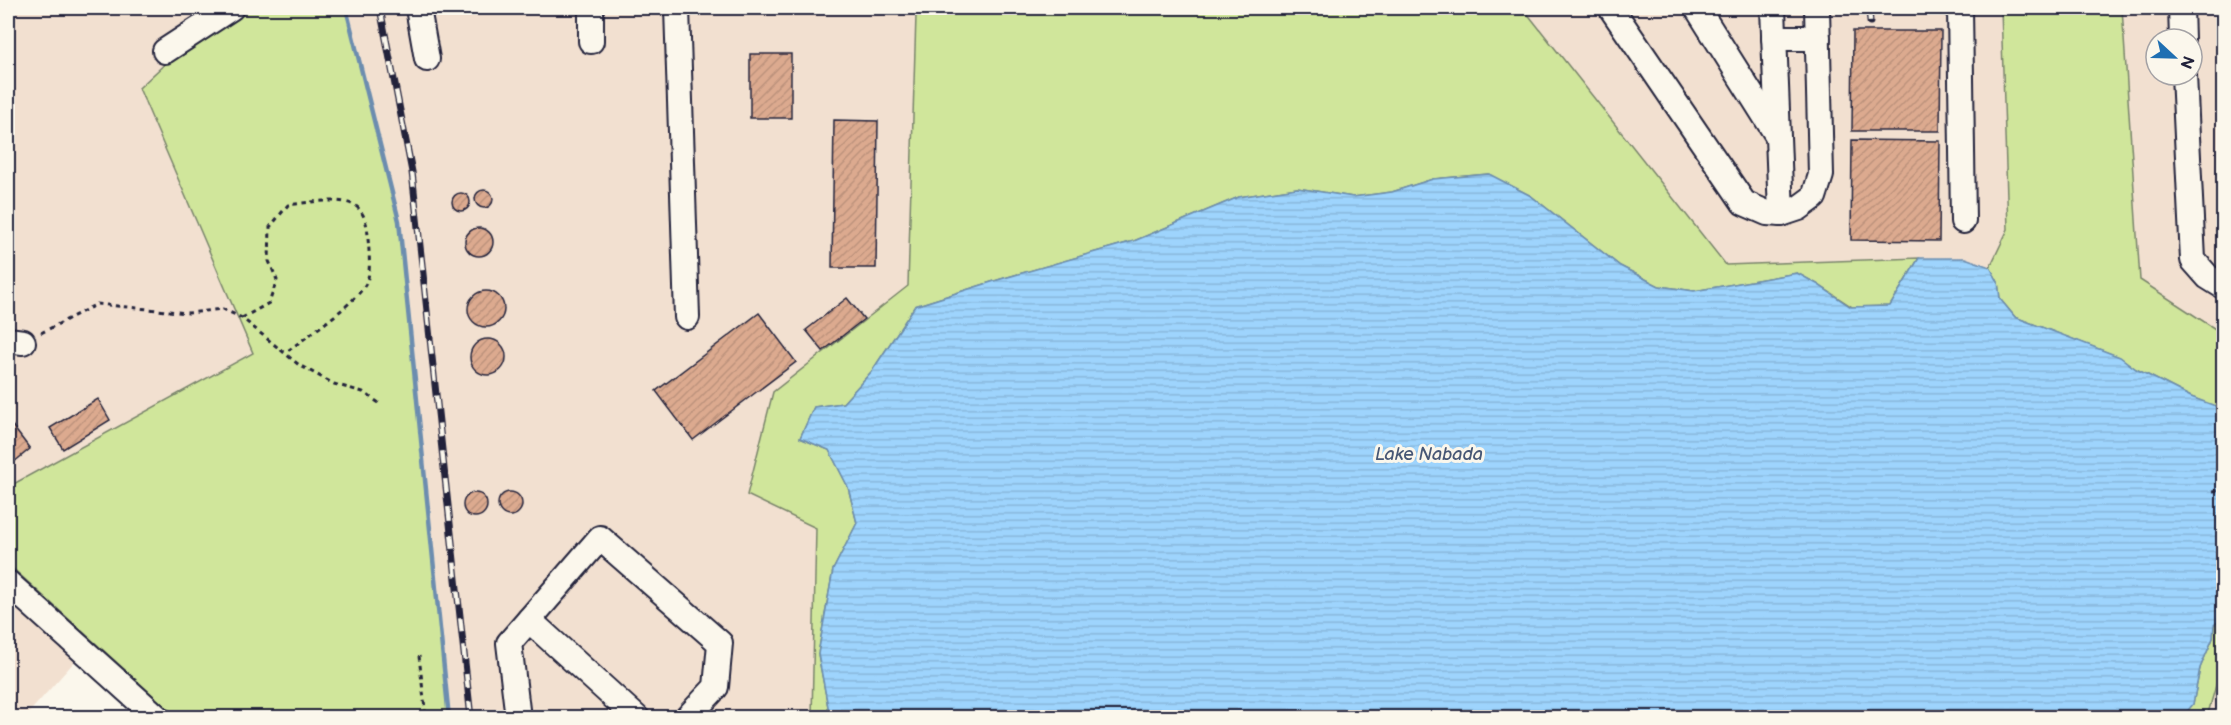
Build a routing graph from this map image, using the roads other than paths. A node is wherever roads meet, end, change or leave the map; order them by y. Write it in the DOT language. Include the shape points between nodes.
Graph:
graph roads {
  1 [pos="231,8"];
  2 [pos="418,8"];
  3 [pos="591,8"];
  4 [pos="677,8"];
  5 [pos="1611,8"];
  6 [pos="1697,8"];
  7 [pos="1773,8"];
  8 [pos="1817,8"];
  9 [pos="1960,8"];
  10 [pos="2181,8"];
  11 [pos="2182,27"];
  12 [pos="1774,38"];
  13 [pos="1818,38"];
  14 [pos="591,41"];
  15 [pos="165,51"];
  16 [pos="427,59"];
  17 [pos="2185,87"];
  18 [pos="1778,137"];
  19 [pos="1781,214"];
  20 [pos="1963,221"];
  21 [pos="2223,287"];
  22 [pos="687,317"];
  23 [pos="8,583"];
  24 [pos="529,620"];
  25 [pos="158,717"];
  26 [pos="518,717"];
  27 [pos="637,717"];
  28 [pos="687,717"];
  1 -- 15 [label="street"];
  2 -- 16 [label="street"];
  3 -- 14 [label="street"];
  4 -- 22 [label="street"];
  5 -- 19 [label="street" via="1744,203 1767,213"];
  6 -- 18 [label="street"];
  7 -- 12 [label="street"];
  8 -- 13 [label="street"];
  9 -- 20 [label="street"];
  10 -- 11 [label="street"];
  12 -- 13 [label="street"];
  12 -- 18 [label="street"];
  13 -- 19 [label="street" via="1821,175 1814,196 1799,208"];
  17 -- 21 [label="street" via="2193,260"];
  18 -- 19 [label="street"];
  23 -- 25 [label="street"];
  24 -- 26 [label="street" via="509,643"];
  24 -- 27 [label="street"];
  24 -- 28 [label="street" via="600,538 720,643 716,687"];
}
